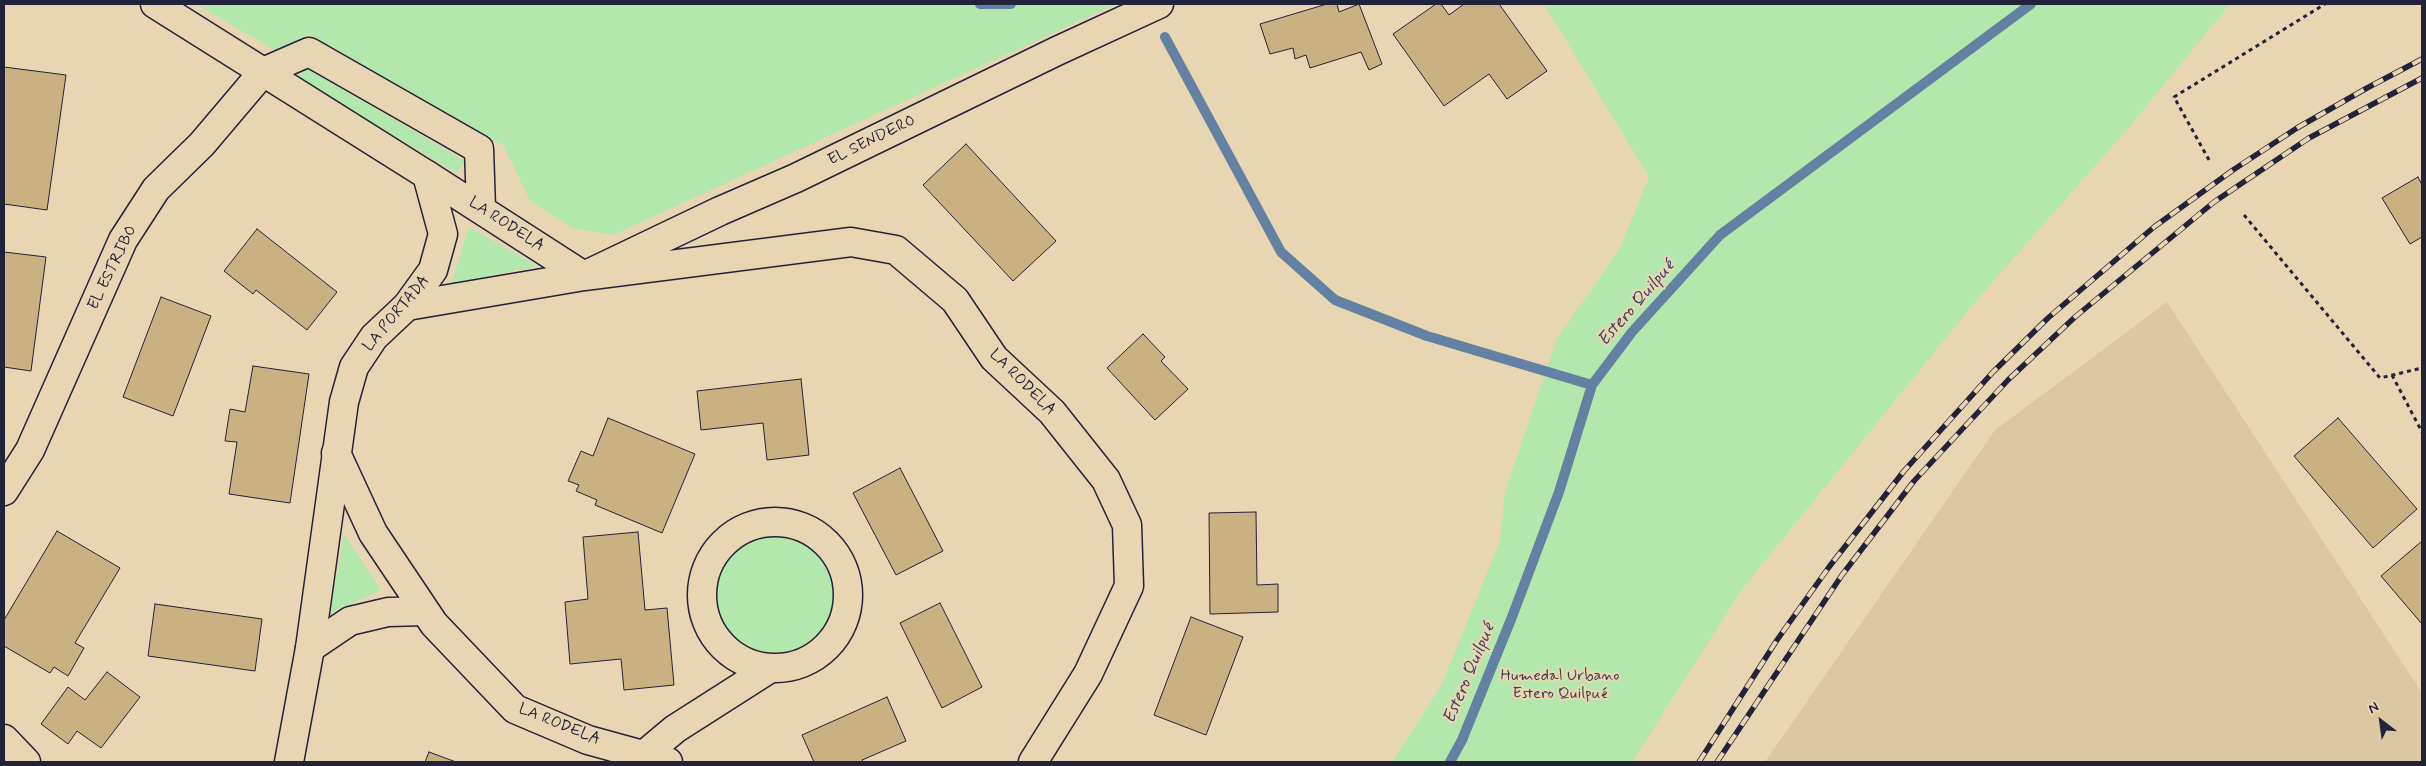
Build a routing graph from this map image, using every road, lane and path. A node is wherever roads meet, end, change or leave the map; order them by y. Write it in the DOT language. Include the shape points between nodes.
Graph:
graph roads {
  1 [pos="155,4"];
  2 [pos="1160,4"];
  3 [pos="2325,4"];
  4 [pos="263,72"];
  5 [pos="2209,160"];
  6 [pos="427,175"];
  7 [pos="481,208"];
  8 [pos="2244,215"];
  9 [pos="584,276"];
  10 [pos="407,306"];
  11 [pos="2422,368"];
  12 [pos="2392,375"];
  13 [pos="2422,432"];
  14 [pos="336,454"];
  15 [pos="4,491"];
  16 [pos="426,611"];
  17 [pos="310,648"];
  18 [pos="769,669"];
  19 [pos="4,740"];
  20 [pos="656,758"];
  21 [pos="26,762"];
  22 [pos="289,762"];
  23 [pos="1033,762"];
  1 -- 4 [label="street"];
  2 -- 9 [label="street, EL SENDERO"];
  3 -- 5 [label="path" via="2174,97"];
  4 -- 6 [label="street"];
  4 -- 7 [label="street" via="309,52 480,149"];
  4 -- 15 [label="street, EL ESTRIBO" via="202,144 156,189 123,240 30,450"];
  6 -- 7 [label="street, LA RODELA"];
  6 -- 10 [label="street, LA PORTADA" via="443,234 433,270"];
  7 -- 9 [label="street, LA RODELA"];
  8 -- 12 [label="path" via="2380,378"];
  9 -- 10 [label="street, LA RODELA"];
  9 -- 23 [label="street, LA RODELA" via="851,242 896,250 954,300 994,358 1052,412 1106,480 1127,525 1129,586 1088,674"];
  10 -- 14 [label="street, LA PORTADA" via="374,337 354,367 344,402"];
  11 -- 12 [label="path"];
  12 -- 13 [label="path"];
  14 -- 16 [label="street, LA RODELA" via="373,533"];
  14 -- 17 [label="street, LA PORTADA"];
  16 -- 17 [label="street" via="388,612 350,620"];
  16 -- 20 [label="street, LA RODELA" via="434,624 515,709 588,740"];
  17 -- 22 [label="street, LA PORTADA"];
  18 -- 18 [label="street, LA RODELA" via="792,667 814,658 844,623 849,600 846,576 837,555 822,538 802,526 777,522 752,525 730,538 713,556 703,580 701,604 709,629 724,649 745,663"];
  18 -- 20 [label="street, LA RODELA" via="675,729"];
  19 -- 21 [label="street"];
}
